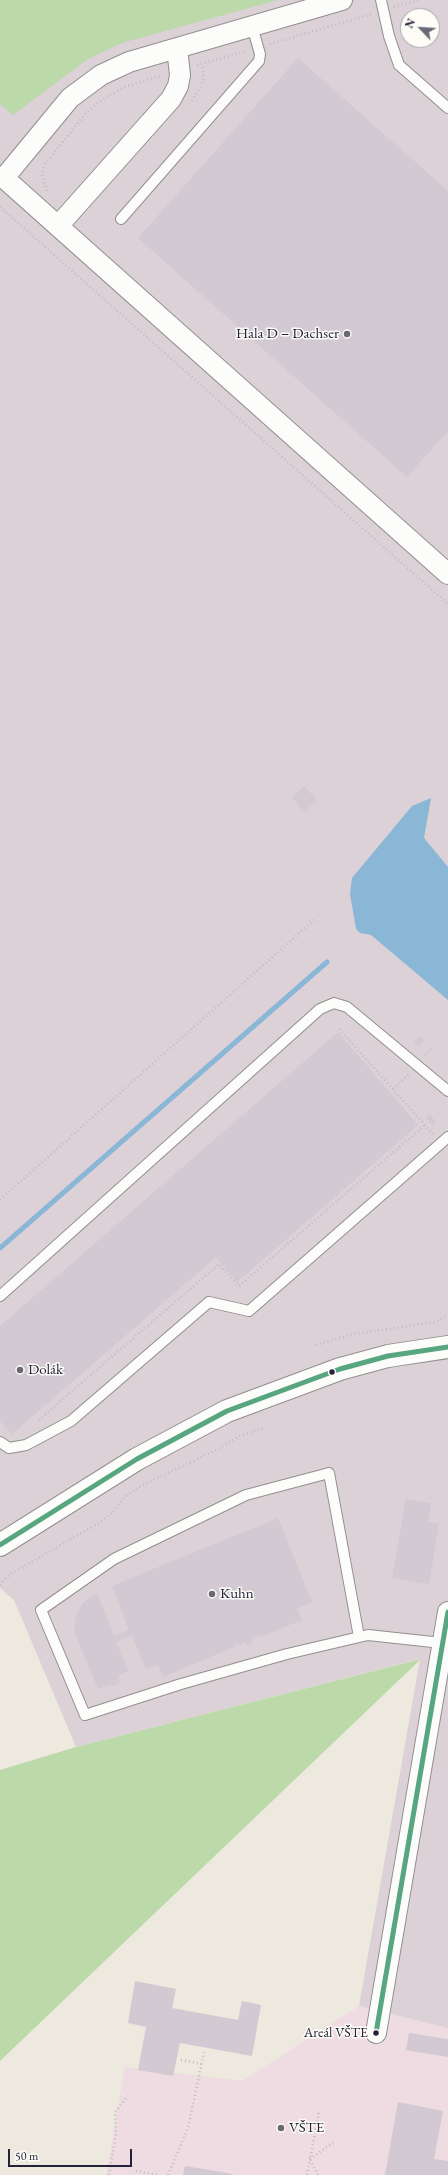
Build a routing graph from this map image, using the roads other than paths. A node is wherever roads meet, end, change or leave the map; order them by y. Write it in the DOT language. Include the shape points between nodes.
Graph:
graph roads {
  1 [pos="342,0"];
  2 [pos="381,0"];
  3 [pos="252,26"];
  4 [pos="177,48"];
  5 [pos="448,108"];
  6 [pos="64,219"];
  7 [pos="121,219"];
  8 [pos="448,574"];
  9 [pos="448,1091"];
  10 [pos="445,1140"];
  11 [pos="0,1296"];
  12 [pos="448,1347"];
  13 [pos="0,1442"];
  14 [pos="6,1539"];
  15 [pos="0,1554"];
  16 [pos="448,1612"];
  17 [pos="359,1637"];
  18 [pos="442,1643"];
  19 [pos="376,2033"];
  1 -- 3 [label="street"];
  2 -- 5 [label="lane" via="399,65"];
  3 -- 4 [label="street"];
  3 -- 7 [label="lane" via="260,54 259,61"];
  4 -- 6 [label="street" via="178,86 171,99"];
  4 -- 6 [label="street" via="129,62 95,80 70,98 4,178"];
  6 -- 8 [label="street"];
  9 -- 11 [label="lane" via="347,1006 334,1003 320,1009"];
  10 -- 13 [label="lane" via="249,1311 209,1302 71,1421 26,1445 8,1448"];
  12 -- 14 [label="main road" via="388,1356 340,1369 227,1411 137,1459"];
  14 -- 15 [label="main road"];
  16 -- 18 [label="street"];
  17 -- 17 [label="lane" via="279,1656 85,1715 41,1610 114,1559 246,1495 329,1473"];
  17 -- 18 [label="lane" via="368,1635"];
  18 -- 19 [label="street"];
}
